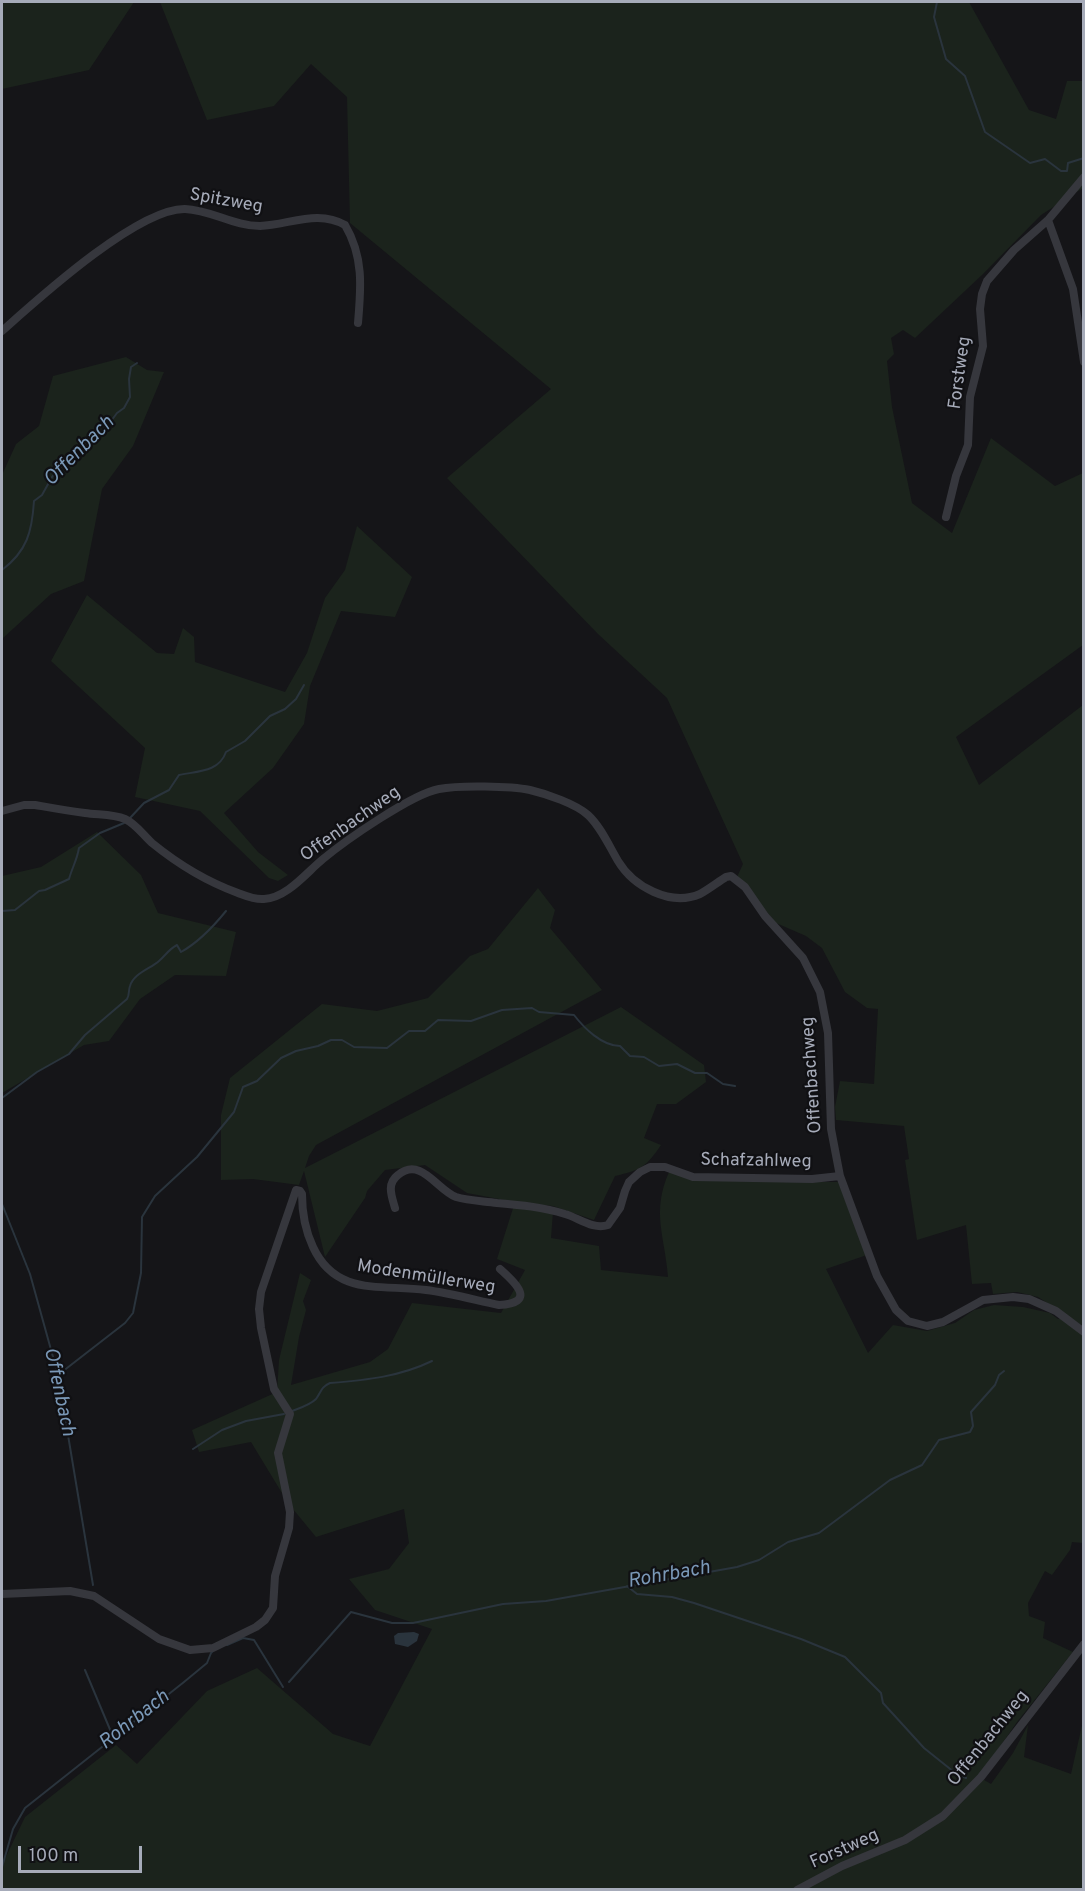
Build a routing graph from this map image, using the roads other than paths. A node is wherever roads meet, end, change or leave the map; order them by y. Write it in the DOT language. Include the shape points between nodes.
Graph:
graph roads {
  1 [pos="1083,177"];
  2 [pos="1048,220"];
  3 [pos="358,323"];
  4 [pos="2,331"];
  5 [pos="1083,362"];
  6 [pos="946,517"];
  7 [pos="2,811"];
  8 [pos="840,1176"];
  9 [pos="395,1208"];
  10 [pos="500,1269"];
  11 [pos="1083,1332"];
  12 [pos="2,1594"];
  13 [pos="1083,1644"];
  14 [pos="905,1840"];
  15 [pos="797,1890"];
  1 -- 2 [label="street, Forstweg"];
  2 -- 5 [label="street" via="1073,289"];
  2 -- 6 [label="street, Forstweg" via="993,272 982,294 983,346 970,397 968,445"];
  3 -- 4 [label="street, Spitzweg" via="358,252 345,225 321,217 259,226 186,209 151,218 108,244"];
  7 -- 8 [label="street, Offenbachweg" via="36,805 125,819 175,861 210,883 264,899 290,887 382,817 438,789 530,790 573,805 594,820 620,864 638,884 670,897 685,897 700,894 731,876 745,887 803,958 820,992 828,1033 831,1129"];
  8 -- 9 [label="street, Schafzahlweg" via="693,1177 664,1167 650,1167 629,1182 620,1208 608,1226 601,1227 545,1209 459,1198 446,1192 429,1175 410,1170 399,1173 392,1182"];
  8 -- 11 [label="street, Offenbachweg" via="877,1276 903,1318 936,1325 977,1302 1013,1297 1046,1305"];
  10 -- 12 [label="street, Modenmüllerweg" via="520,1288 518,1299 510,1304 351,1283 333,1274 316,1253 305,1225 302,1194 296,1190 261,1292 259,1309 274,1389 290,1414 278,1453 290,1519 275,1576 270,1615 256,1627 213,1648 190,1650 159,1639 94,1596 70,1592"];
  13 -- 14 [label="street, Offenbachweg" via="981,1777 943,1816"];
  14 -- 15 [label="street, Forstweg"];
}
